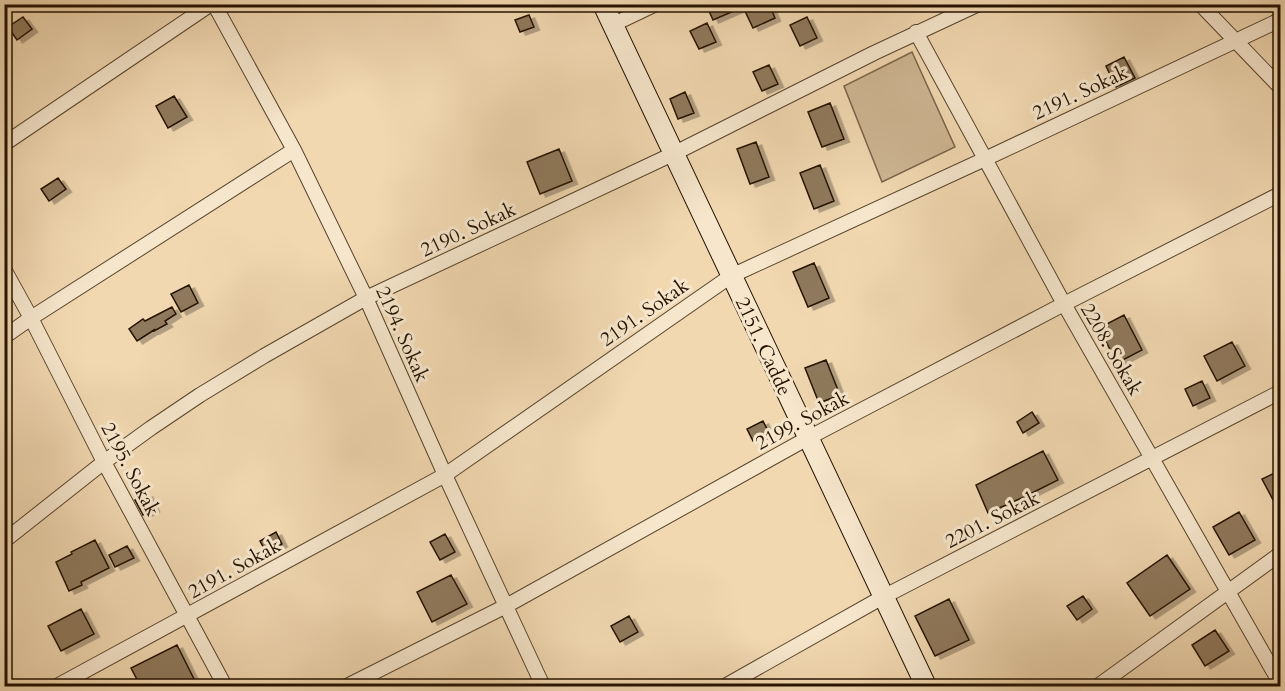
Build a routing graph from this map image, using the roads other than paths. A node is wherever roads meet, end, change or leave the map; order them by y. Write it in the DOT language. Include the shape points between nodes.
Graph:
graph roads {
  1 [pos="212,4"];
  2 [pos="603,4"];
  3 [pos="656,4"];
  4 [pos="979,4"];
  5 [pos="1200,4"];
  6 [pos="1281,20"];
  7 [pos="612,25"];
  8 [pos="916,32"];
  9 [pos="1235,41"];
  10 [pos="1281,87"];
  11 [pos="4,144"];
  12 [pos="294,150"];
  13 [pos="673,154"];
  14 [pos="985,159"];
  15 [pos="1281,194"];
  16 [pos="4,269"];
  17 [pos="730,276"];
  18 [pos="366,298"];
  19 [pos="1064,304"];
  20 [pos="31,318"];
  21 [pos="4,337"];
  22 [pos="1281,392"];
  23 [pos="808,438"];
  24 [pos="1153,458"];
  25 [pos="104,462"];
  26 [pos="445,475"];
  27 [pos="4,541"];
  28 [pos="1281,554"];
  29 [pos="1229,592"];
  30 [pos="883,597"];
  31 [pos="506,606"];
  32 [pos="188,615"];
  33 [pos="1281,683"];
  34 [pos="57,687"];
  35 [pos="225,687"];
  36 [pos="347,687"];
  37 [pos="543,687"];
  38 [pos="725,687"];
  39 [pos="926,687"];
  40 [pos="1098,687"];
  1 -- 11 [label="street"];
  1 -- 12 [label="street, 2194. Sokak"];
  2 -- 7 [label="street, 2151. Cadde"];
  3 -- 7 [label="street"];
  4 -- 8 [label="street, 2190. Sokak"];
  5 -- 9 [label="street"];
  6 -- 9 [label="street, 2191. Sokak"];
  7 -- 13 [label="street, 2151. Cadde"];
  8 -- 13 [label="street, 2190. Sokak"];
  8 -- 14 [label="street, 2208. Sokak"];
  9 -- 10 [label="street"];
  9 -- 14 [label="street, 2191. Sokak"];
  12 -- 18 [label="street, 2194. Sokak"];
  12 -- 20 [label="street"];
  13 -- 17 [label="street, 2151. Cadde"];
  13 -- 18 [label="street, 2190. Sokak"];
  14 -- 17 [label="street, 2191. Sokak"];
  14 -- 19 [label="street, 2208. Sokak"];
  15 -- 19 [label="street, 2199. Sokak"];
  16 -- 20 [label="street, 2195. Sokak"];
  17 -- 23 [label="street, 2151. Cadde"];
  17 -- 26 [label="street, 2191. Sokak"];
  18 -- 25 [label="street, 2190. Sokak" via="264,356"];
  18 -- 26 [label="street, 2194. Sokak"];
  19 -- 23 [label="street, 2199. Sokak"];
  19 -- 24 [label="street, 2208. Sokak"];
  20 -- 21 [label="street"];
  20 -- 25 [label="street, 2195. Sokak"];
  22 -- 24 [label="street, 2201. Sokak"];
  23 -- 30 [label="street, 2151. Cadde"];
  23 -- 31 [label="street, 2199. Sokak"];
  24 -- 29 [label="street, 2208. Sokak"];
  24 -- 30 [label="street, 2201. Sokak"];
  25 -- 27 [label="street, 2190. Sokak"];
  25 -- 32 [label="street, 2195. Sokak"];
  26 -- 31 [label="street, 2194. Sokak"];
  26 -- 32 [label="street, 2191. Sokak"];
  28 -- 29 [label="street"];
  29 -- 33 [label="street, 2208. Sokak"];
  29 -- 40 [label="street"];
  30 -- 38 [label="street, 2201. Sokak"];
  30 -- 39 [label="street, 2151. Cadde"];
  31 -- 36 [label="street, 2199. Sokak"];
  31 -- 37 [label="street, 2194. Sokak"];
  32 -- 34 [label="street, 2191. Sokak"];
  32 -- 35 [label="street, 2195. Sokak"];
}
